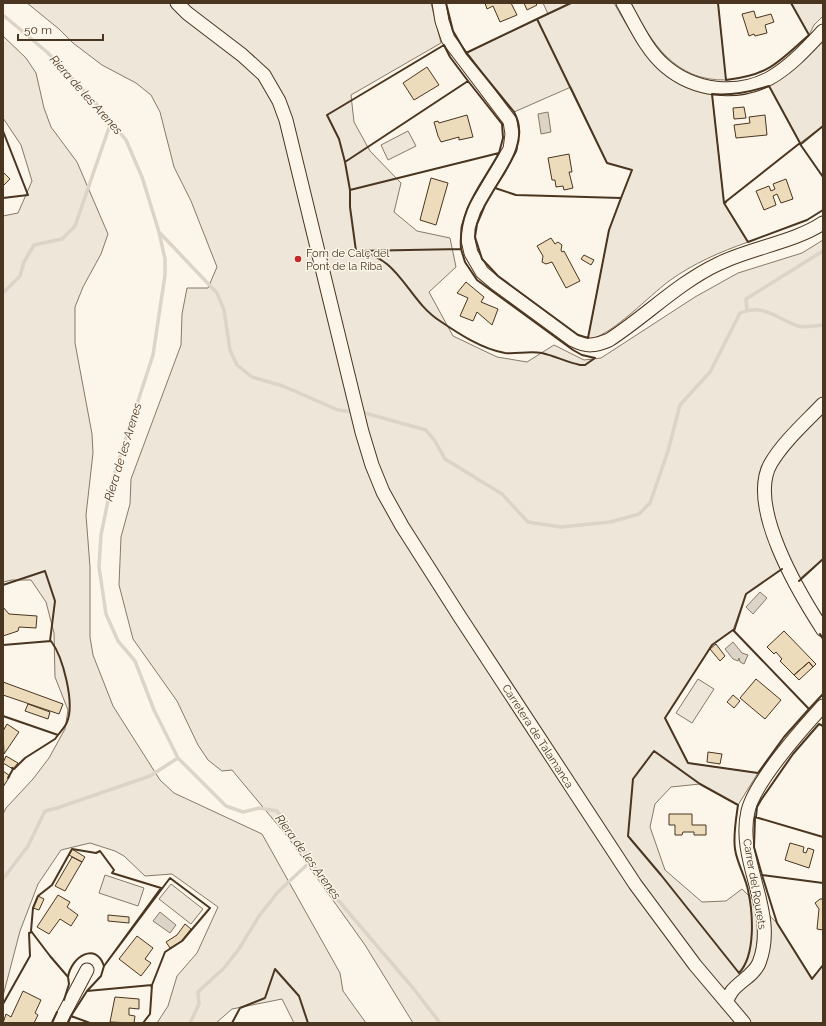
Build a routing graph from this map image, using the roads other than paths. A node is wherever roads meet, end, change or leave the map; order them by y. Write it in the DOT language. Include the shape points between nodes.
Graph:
graph roads {
  1 [pos="177,3"];
  2 [pos="439,3"];
  3 [pos="623,3"];
  4 [pos="823,32"];
  5 [pos="822,226"];
  6 [pos="823,404"];
  7 [pos="823,630"];
  8 [pos="823,706"];
  9 [pos="87,970"];
  10 [pos="726,1002"];
  11 [pos="59,1023"];
  12 [pos="744,1023"];
  1 -- 10 [label="street, Carretera de Talamanca" via="264,75 279,101 286,120 362,432 383,492 456,611 635,884"];
  2 -- 5 [label="street" via="448,39 510,120 512,134 510,149 474,210 468,228 471,253 482,272 573,340 582,345 593,346 609,340 697,275 719,263"];
  3 -- 4 [label="street" via="642,37 664,66 694,84 710,88 749,86 770,78 799,56"];
  6 -- 7 [label="street" via="780,450 770,463 763,481 765,503 778,547 798,589"];
  8 -- 10 [label="street, Carrer del Rourets" via="799,732 767,775 755,793 748,811 748,853 760,899 764,938 759,964 732,990"];
  9 -- 11 [label="street"];
  10 -- 12 [label="street, Carretera de Talamanca"];
}
